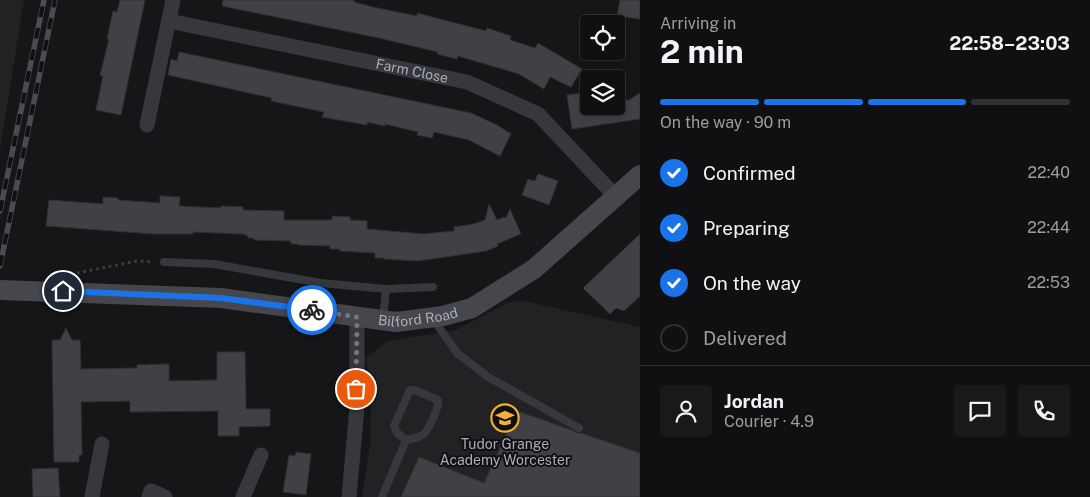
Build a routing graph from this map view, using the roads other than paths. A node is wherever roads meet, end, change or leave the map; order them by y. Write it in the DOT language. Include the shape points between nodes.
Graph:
graph roads {
  1 [pos="173,0"];
  2 [pos="169,21"];
  3 [pos="147,125"];
  4 [pos="640,175"];
  5 [pos="616,197"];
  6 [pos="164,262"];
  7 [pos="433,287"];
  8 [pos="386,289"];
  9 [pos="0,290"];
  10 [pos="357,317"];
  11 [pos="432,318"];
  12 [pos="383,320"];
  13 [pos="579,428"];
  14 [pos="406,440"];
  15 [pos="102,444"];
  16 [pos="261,454"];
  17 [pos="92,497"];
  18 [pos="149,497"];
  19 [pos="164,497"];
  20 [pos="243,497"];
  21 [pos="349,497"];
  22 [pos="382,497"];
  1 -- 2 [label="street"];
  2 -- 3 [label="street"];
  2 -- 5 [label="street, Farm Close" via="467,82 538,114"];
  4 -- 5 [label="street, Bilford Road"];
  5 -- 11 [label="street, Bilford Road" via="534,269 472,308"];
  6 -- 8 [label="lane" via="214,264 321,283"];
  7 -- 8 [label="lane"];
  8 -- 12 [label="lane"];
  9 -- 10 [label="street, Bilford Road" via="221,298"];
  10 -- 12 [label="street, Bilford Road"];
  10 -- 21 [label="street" via="356,407"];
  11 -- 12 [label="street, Bilford Road" via="396,322"];
  11 -- 13 [label="lane" via="457,353 488,377"];
  14 -- 14 [label="lane" via="394,426 410,390 438,400 439,406 424,433"];
  14 -- 22 [label="lane"];
  15 -- 17 [label="street"];
  16 -- 20 [label="street"];
  18 -- 19 [label="street" via="151,492"];
}
